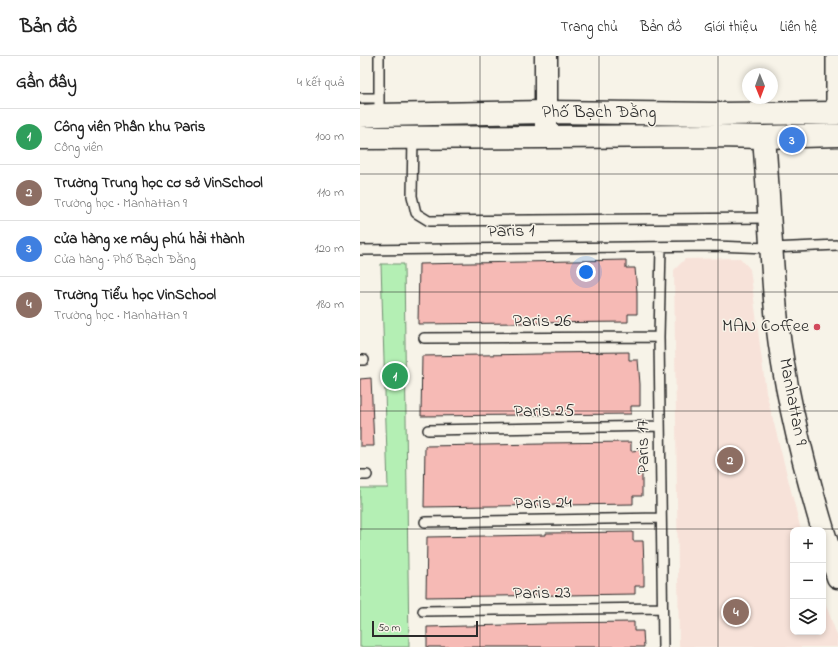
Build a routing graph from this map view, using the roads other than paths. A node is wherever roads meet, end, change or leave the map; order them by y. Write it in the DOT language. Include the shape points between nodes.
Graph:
graph roads {
  1 [pos="379,56"];
  2 [pos="546,56"];
  3 [pos="835,56"];
  4 [pos="360,98"];
  5 [pos="373,110"];
  6 [pos="546,112"];
  7 [pos="836,113"];
  8 [pos="546,136"];
  9 [pos="838,136"];
  10 [pos="413,137"];
  11 [pos="764,137"];
  12 [pos="360,138"];
  13 [pos="770,218"];
  14 [pos="838,245"];
  15 [pos="661,247"];
  16 [pos="772,248"];
  17 [pos="360,250"];
  18 [pos="659,337"];
  19 [pos="424,338"];
  20 [pos="660,426"];
  21 [pos="428,430"];
  22 [pos="661,518"];
  23 [pos="425,522"];
  24 [pos="822,527"];
  25 [pos="826,539"];
  26 [pos="838,577"];
  27 [pos="662,608"];
  28 [pos="423,611"];
  29 [pos="663,647"];
  1 -- 5 [label="lane"];
  2 -- 6 [label="main road"];
  3 -- 7 [label="street"];
  4 -- 5 [label="lane"];
  5 -- 6 [label="main road, Phố Bạch Đằng"];
  6 -- 7 [label="main road, Phố Bạch Đằng"];
  6 -- 8 [label="main road"];
  8 -- 10 [label="main road, Phố Bạch Đằng"];
  8 -- 11 [label="main road, Phố Bạch Đằng"];
  9 -- 11 [label="main road, Phố Bạch Đằng"];
  10 -- 12 [label="main road, Phố Bạch Đằng"];
  10 -- 13 [label="lane" via="412,196 416,213 429,221"];
  11 -- 13 [label="main road, Manhattan 9"];
  13 -- 16 [label="main road, Manhattan 9"];
  14 -- 16 [label="lane, Paris 1"];
  15 -- 16 [label="lane, Paris 1"];
  15 -- 17 [label="lane, Paris 1"];
  15 -- 18 [label="lane, Paris 17"];
  16 -- 24 [label="main road, Manhattan 9" via="785,375 798,438"];
  18 -- 19 [label="lane, Paris 26"];
  18 -- 20 [label="lane, Paris 17"];
  20 -- 21 [label="lane, Paris 25"];
  20 -- 22 [label="lane, Paris 17"];
  22 -- 23 [label="lane, Paris 24"];
  22 -- 27 [label="lane, Paris 17"];
  25 -- 26 [label="main road, Manhattan 9"];
  27 -- 28 [label="lane, Paris 23"];
  27 -- 29 [label="lane, Paris 17"];
}
